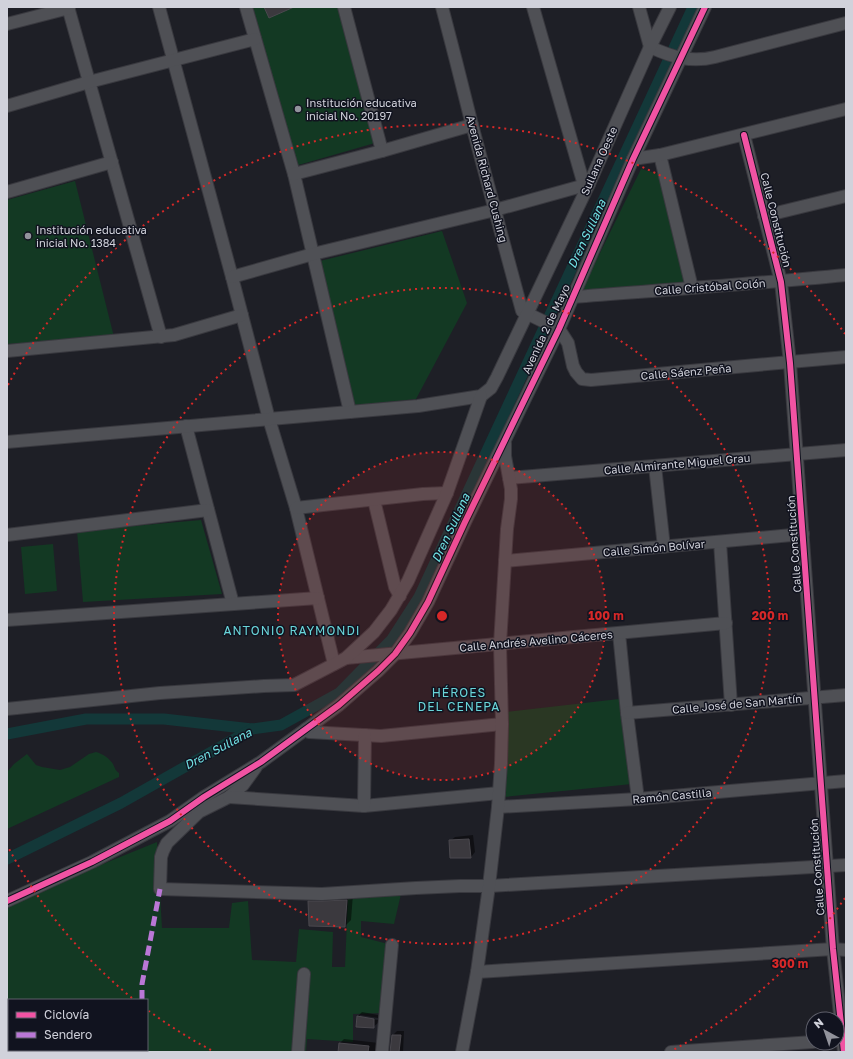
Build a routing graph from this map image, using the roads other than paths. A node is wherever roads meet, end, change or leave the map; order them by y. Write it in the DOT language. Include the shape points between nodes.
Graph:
graph roads {
  1 [pos="159,7"];
  2 [pos="246,7"];
  3 [pos="344,7"];
  4 [pos="442,7"];
  5 [pos="533,7"];
  6 [pos="639,7"];
  7 [pos="670,7"];
  8 [pos="705,7"];
  9 [pos="68,8"];
  10 [pos="846,23"];
  11 [pos="7,24"];
  12 [pos="255,39"];
  13 [pos="654,48"];
  14 [pos="679,57"];
  15 [pos="173,60"];
  16 [pos="89,82"];
  17 [pos="7,106"];
  18 [pos="846,109"];
  19 [pos="472,125"];
  20 [pos="744,135"];
  21 [pos="382,152"];
  22 [pos="660,155"];
  23 [pos="633,159"];
  24 [pos="112,162"];
  25 [pos="294,174"];
  26 [pos="587,185"];
  27 [pos="7,192"];
  28 [pos="846,196"];
  29 [pos="495,210"];
  30 [pos="764,216"];
  31 [pos="312,254"];
  32 [pos="846,275"];
  33 [pos="232,277"];
  34 [pos="781,282"];
  35 [pos="692,288"];
  36 [pos="573,297"];
  37 [pos="242,315"];
  38 [pos="530,315"];
  39 [pos="557,328"];
  40 [pos="161,337"];
  41 [pos="7,351"];
  42 [pos="846,357"];
  43 [pos="790,363"];
  44 [pos="481,396"];
  45 [pos="350,412"];
  46 [pos="268,419"];
  47 [pos="186,426"];
  48 [pos="506,438"];
  49 [pos="7,442"];
  50 [pos="846,450"];
  51 [pos="797,454"];
  52 [pos="655,466"];
  53 [pos="509,478"];
  54 [pos="447,493"];
  55 [pos="374,500"];
  56 [pos="296,508"];
  57 [pos="208,510"];
  58 [pos="803,534"];
  59 [pos="7,535"];
  60 [pos="720,542"];
  61 [pos="664,547"];
  62 [pos="505,561"];
  63 [pos="400,596"];
  64 [pos="318,598"];
  65 [pos="233,604"];
  66 [pos="7,620"];
  67 [pos="726,623"];
  68 [pos="619,633"];
  69 [pos="500,644"];
  70 [pos="391,654"];
  71 [pos="351,658"];
  72 [pos="334,664"];
  73 [pos="846,695"];
  74 [pos="815,698"];
  75 [pos="731,705"];
  76 [pos="7,709"];
  77 [pos="627,713"];
  78 [pos="502,724"];
  79 [pos="306,729"];
  80 [pos="365,735"];
  81 [pos="260,762"];
  82 [pos="846,781"];
  83 [pos="821,784"];
  84 [pos="499,793"];
  85 [pos="229,797"];
  86 [pos="638,799"];
  87 [pos="364,806"];
  88 [pos="498,807"];
  89 [pos="827,866"];
  90 [pos="846,866"];
  91 [pos="489,886"];
  92 [pos="7,901"];
  93 [pos="392,946"];
  94 [pos="833,949"];
  95 [pos="846,950"];
  96 [pos="477,972"];
  97 [pos="304,974"];
  98 [pos="840,1011"];
  99 [pos="805,1043"];
  100 [pos="755,1049"];
  101 [pos="298,1052"];
  102 [pos="382,1052"];
  103 [pos="462,1052"];
  104 [pos="671,1052"];
  1 -- 15 [label="street"];
  2 -- 12 [label="street"];
  3 -- 21 [label="street"];
  4 -- 19 [label="street, Avenida Richard Cushing"];
  5 -- 26 [label="street"];
  6 -- 13 [label="street"];
  7 -- 13 [label="street, Sullana Oeste"];
  8 -- 14 [label="street, Avenida 2 de Mayo"];
  9 -- 11 [label="street"];
  9 -- 16 [label="street"];
  10 -- 14 [label="street" via="704,60"];
  12 -- 15 [label="street"];
  12 -- 25 [label="street"];
  13 -- 14 [label="street"];
  13 -- 26 [label="street, Sullana Oeste"];
  14 -- 23 [label="street, Avenida 2 de Mayo"];
  15 -- 16 [label="street"];
  15 -- 33 [label="street"];
  16 -- 17 [label="street"];
  16 -- 24 [label="street"];
  18 -- 20 [label="street"];
  19 -- 21 [label="street"];
  19 -- 29 [label="street, Avenida Richard Cushing"];
  20 -- 22 [label="street"];
  20 -- 30 [label="street, Calle Constitución"];
  21 -- 25 [label="street"];
  22 -- 23 [label="street"];
  22 -- 35 [label="street"];
  23 -- 36 [label="street, Avenida 2 de Mayo"];
  24 -- 27 [label="street"];
  24 -- 40 [label="street"];
  25 -- 31 [label="street"];
  26 -- 29 [label="street"];
  26 -- 38 [label="street, Sullana Oeste"];
  28 -- 30 [label="street"];
  29 -- 31 [label="street"];
  29 -- 38 [label="street, Avenida Richard Cushing" via="522,311"];
  30 -- 34 [label="street, Calle Constitución"];
  31 -- 33 [label="street"];
  31 -- 45 [label="street"];
  32 -- 34 [label="street, Calle Cristóbal Colón"];
  33 -- 37 [label="street"];
  34 -- 35 [label="street, Calle Cristóbal Colón"];
  34 -- 43 [label="street, Calle Constitución"];
  35 -- 36 [label="street, Calle Cristóbal Colón"];
  36 -- 39 [label="street, Avenida 2 de Mayo"];
  37 -- 40 [label="street"];
  37 -- 46 [label="street"];
  38 -- 39 [label="street"];
  38 -- 44 [label="street, Sullana Oeste" via="491,388"];
  39 -- 43 [label="street, Calle Sáenz Peña" via="568,343 573,366 582,379"];
  39 -- 48 [label="street, Avenida 2 de Mayo"];
  40 -- 41 [label="street"];
  42 -- 43 [label="street, Calle Sáenz Peña"];
  43 -- 51 [label="street, Calle Constitución"];
  44 -- 45 [label="street" via="418,406"];
  44 -- 54 [label="street"];
  45 -- 46 [label="street"];
  46 -- 47 [label="street"];
  46 -- 56 [label="street"];
  47 -- 49 [label="street"];
  47 -- 57 [label="street"];
  48 -- 53 [label="street" via="505,456"];
  48 -- 70 [label="street, Avenida 2 de Mayo" via="428,602 410,633"];
  50 -- 51 [label="street, Calle Almirante Miguel Grau"];
  51 -- 52 [label="street, Calle Almirante Miguel Grau"];
  51 -- 58 [label="street, Calle Constitución"];
  52 -- 53 [label="street, Calle Almirante Miguel Grau"];
  52 -- 61 [label="street"];
  53 -- 62 [label="street" via="512,499"];
  54 -- 55 [label="street"];
  54 -- 63 [label="street"];
  55 -- 56 [label="street"];
  55 -- 63 [label="street" via="395,586"];
  56 -- 64 [label="street"];
  57 -- 59 [label="street"];
  57 -- 65 [label="street"];
  58 -- 60 [label="street, Calle Simón Bolívar"];
  58 -- 74 [label="street, Calle Constitución"];
  60 -- 61 [label="street, Calle Simón Bolívar"];
  60 -- 67 [label="street"];
  61 -- 62 [label="street, Calle Simón Bolívar"];
  62 -- 69 [label="street"];
  63 -- 71 [label="street"];
  64 -- 65 [label="street"];
  64 -- 72 [label="street"];
  65 -- 66 [label="street"];
  67 -- 68 [label="street, Calle Andrés Avelino Cáceres"];
  67 -- 75 [label="street"];
  68 -- 69 [label="street, Calle Andrés Avelino Cáceres"];
  68 -- 77 [label="street"];
  69 -- 70 [label="street, Calle Andrés Avelino Cáceres"];
  69 -- 78 [label="street"];
  70 -- 71 [label="street, Calle Andrés Avelino Cáceres"];
  70 -- 79 [label="street, Avenida 2 de Mayo" via="378,671 339,705"];
  71 -- 72 [label="street"];
  72 -- 76 [label="street" via="294,685 160,693"];
  73 -- 74 [label="street, Calle José de San Martín"];
  74 -- 75 [label="street, Calle José de San Martín"];
  74 -- 83 [label="street, Calle Constitución"];
  75 -- 77 [label="street, Calle José de San Martín"];
  77 -- 86 [label="street"];
  78 -- 80 [label="street" via="381,736"];
  78 -- 84 [label="street"];
  79 -- 80 [label="street" via="309,732"];
  79 -- 81 [label="street, Avenida 2 de Mayo"];
  80 -- 87 [label="street"];
  81 -- 85 [label="street" via="243,785"];
  81 -- 92 [label="street" via="170,821 92,862"];
  82 -- 83 [label="street, Ramón Castilla"];
  83 -- 86 [label="street, Ramón Castilla"];
  83 -- 89 [label="street, Calle Constitución"];
  84 -- 87 [label="street"];
  84 -- 88 [label="street"];
  85 -- 87 [label="street"];
  85 -- 91 [label="street" via="198,812 167,843 161,857 160,889 322,894"];
  86 -- 88 [label="street, Ramón Castilla"];
  88 -- 91 [label="street"];
  89 -- 90 [label="street"];
  89 -- 91 [label="street"];
  89 -- 94 [label="street, Calle Constitución"];
  91 -- 96 [label="street"];
  93 -- 102 [label="street"];
  94 -- 95 [label="street"];
  94 -- 96 [label="street"];
  94 -- 98 [label="street, Calle Constitución"];
  96 -- 103 [label="street"];
  97 -- 101 [label="street"];
  99 -- 100 [label="street"];
  100 -- 104 [label="street"];
}
